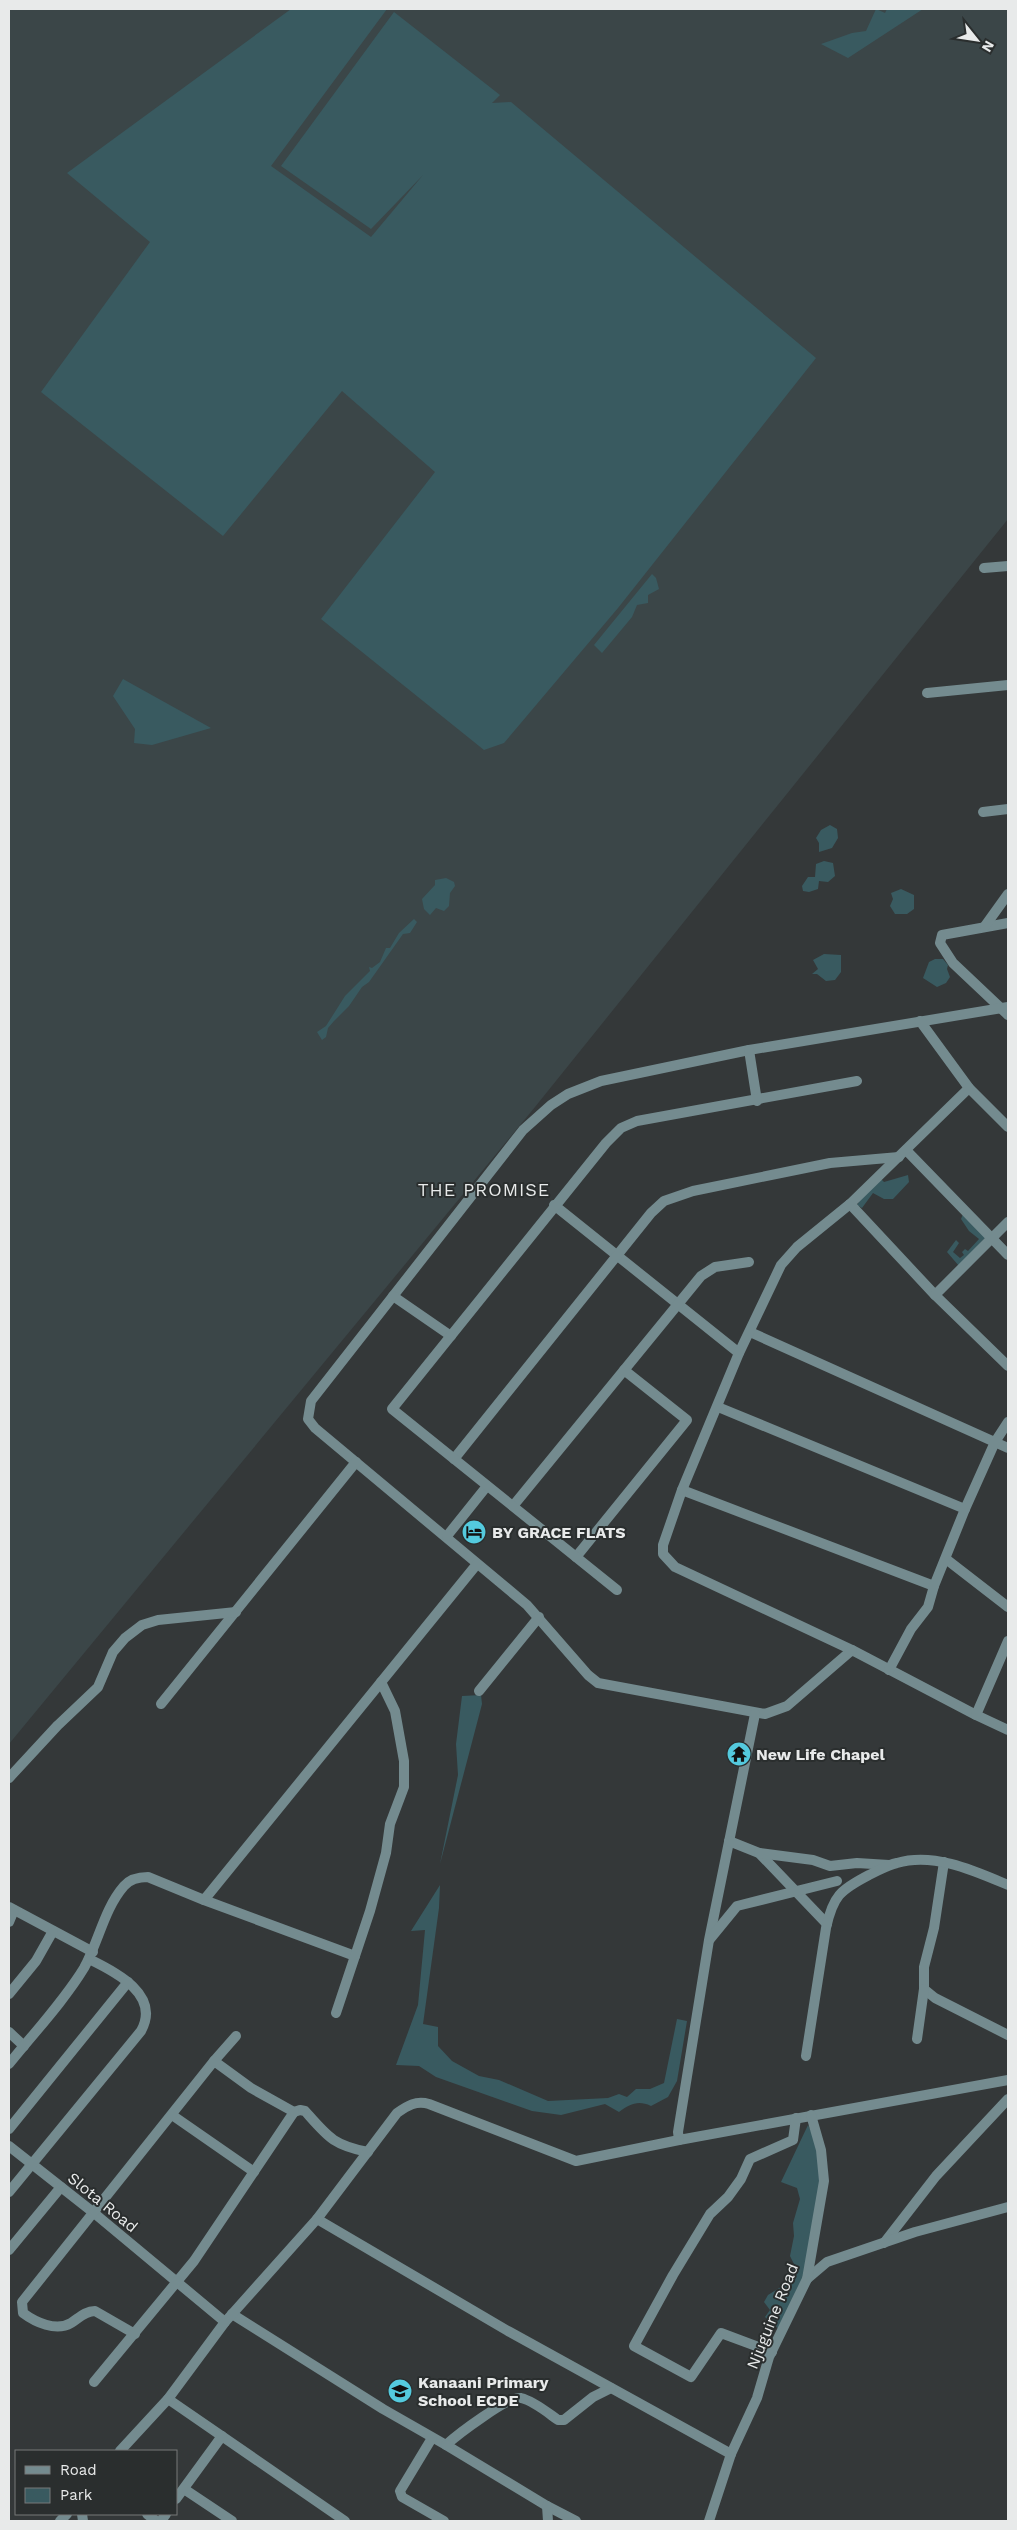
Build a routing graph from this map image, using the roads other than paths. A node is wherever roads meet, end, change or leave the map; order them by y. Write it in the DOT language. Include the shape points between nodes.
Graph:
graph roads {
  1 [pos="1008,566"];
  2 [pos="984,568"];
  3 [pos="1008,685"];
  4 [pos="927,693"];
  5 [pos="1008,809"];
  6 [pos="983,812"];
  7 [pos="1008,894"];
  8 [pos="1008,922"];
  9 [pos="985,926"];
  10 [pos="1006,1010"];
  11 [pos="920,1021"];
  12 [pos="749,1050"];
  13 [pos="856,1082"];
  14 [pos="969,1088"];
  15 [pos="757,1101"];
  16 [pos="1008,1127"];
  17 [pos="903,1153"];
  18 [pos="850,1204"];
  19 [pos="554,1205"];
  20 [pos="1008,1222"];
  21 [pos="992,1238"];
  22 [pos="1008,1255"];
  23 [pos="618,1256"];
  24 [pos="749,1262"];
  25 [pos="935,1295"];
  26 [pos="393,1296"];
  27 [pos="679,1303"];
  28 [pos="750,1332"];
  29 [pos="450,1336"];
  30 [pos="739,1353"];
  31 [pos="1008,1366"];
  32 [pos="624,1370"];
  33 [pos="718,1407"];
  34 [pos="1008,1422"];
  35 [pos="995,1442"];
  36 [pos="1008,1448"];
  37 [pos="454,1459"];
  38 [pos="356,1462"];
  39 [pos="487,1486"];
  40 [pos="682,1490"];
  41 [pos="513,1506"];
  42 [pos="965,1510"];
  43 [pos="447,1536"];
  44 [pos="576,1558"];
  45 [pos="946,1559"];
  46 [pos="478,1564"];
  47 [pos="934,1586"];
  48 [pos="617,1590"];
  49 [pos="1008,1607"];
  50 [pos="236,1612"];
  51 [pos="539,1617"];
  52 [pos="1008,1641"];
  53 [pos="852,1650"];
  54 [pos="889,1670"];
  55 [pos="381,1682"];
  56 [pos="479,1691"];
  57 [pos="161,1704"];
  58 [pos="755,1714"];
  59 [pos="976,1716"];
  60 [pos="1008,1730"];
  61 [pos="9,1778"];
  62 [pos="729,1842"];
  63 [pos="760,1853"];
  64 [pos="944,1862"];
  65 [pos="891,1865"];
  66 [pos="835,1866"];
  67 [pos="837,1881"];
  68 [pos="1008,1885"];
  69 [pos="798,1892"];
  70 [pos="839,1893"];
  71 [pos="204,1900"];
  72 [pos="11,1909"];
  73 [pos="9,1922"];
  74 [pos="827,1924"];
  75 [pos="53,1931"];
  76 [pos="709,1940"];
  77 [pos="91,1955"];
  78 [pos="355,1956"];
  79 [pos="128,1982"];
  80 [pos="924,1989"];
  81 [pos="9,1994"];
  82 [pos="336,2013"];
  83 [pos="9,2032"];
  84 [pos="1008,2035"];
  85 [pos="236,2036"];
  86 [pos="917,2039"];
  87 [pos="24,2046"];
  88 [pos="806,2056"];
  89 [pos="214,2061"];
  90 [pos="9,2064"];
  91 [pos="1008,2080"];
  92 [pos="1008,2099"];
  93 [pos="294,2112"];
  94 [pos="172,2115"];
  95 [pos="811,2115"];
  96 [pos="796,2118"];
  97 [pos="9,2129"];
  98 [pos="679,2140"];
  99 [pos="9,2146"];
  100 [pos="368,2152"];
  101 [pos="32,2163"];
  102 [pos="254,2172"];
  103 [pos="61,2187"];
  104 [pos="9,2192"];
  105 [pos="1008,2207"];
  106 [pos="94,2213"];
  107 [pos="317,2219"];
  108 [pos="884,2244"];
  109 [pos="9,2250"];
  110 [pos="807,2279"];
  111 [pos="177,2283"];
  112 [pos="232,2314"];
  113 [pos="225,2322"];
  114 [pos="135,2334"];
  115 [pos="772,2352"];
  116 [pos="94,2382"];
  117 [pos="611,2388"];
  118 [pos="168,2399"];
  119 [pos="222,2436"];
  120 [pos="432,2438"];
  121 [pos="446,2445"];
  122 [pos="121,2450"];
  123 [pos="731,2454"];
  124 [pos="184,2489"];
  125 [pos="178,2496"];
  126 [pos="547,2506"];
  127 [pos="232,2521"];
  128 [pos="345,2521"];
  129 [pos="444,2521"];
  130 [pos="548,2521"];
  131 [pos="576,2521"];
  132 [pos="709,2521"];
  1 -- 2 [label="street"];
  3 -- 4 [label="street"];
  5 -- 6 [label="street"];
  7 -- 9 [label="street"];
  8 -- 9 [label="street"];
  9 -- 10 [label="street" via="942,935 940,943 953,963"];
  10 -- 11 [label="street"];
  11 -- 12 [label="street"];
  11 -- 14 [label="street"];
  12 -- 15 [label="street"];
  12 -- 26 [label="street" via="601,1081 568,1094 551,1105 523,1130"];
  13 -- 15 [label="street"];
  14 -- 16 [label="street"];
  14 -- 17 [label="street"];
  15 -- 19 [label="street" via="629,1124 612,1135"];
  17 -- 18 [label="street"];
  17 -- 21 [label="street"];
  17 -- 23 [label="street" via="830,1164 673,1197 657,1207"];
  18 -- 25 [label="street"];
  18 -- 28 [label="street" via="797,1247 781,1265"];
  19 -- 23 [label="street"];
  19 -- 29 [label="street"];
  20 -- 21 [label="street"];
  21 -- 22 [label="street"];
  21 -- 25 [label="street"];
  23 -- 27 [label="street"];
  23 -- 37 [label="street"];
  24 -- 27 [label="street" via="708,1270"];
  25 -- 31 [label="street"];
  26 -- 29 [label="street"];
  26 -- 38 [label="street" via="311,1401 308,1412 308,1419 316,1428"];
  27 -- 30 [label="street"];
  27 -- 32 [label="street"];
  28 -- 30 [label="street"];
  28 -- 35 [label="street"];
  29 -- 37 [label="street" via="392,1409"];
  30 -- 33 [label="street"];
  32 -- 41 [label="street"];
  32 -- 44 [label="street" via="686,1420"];
  33 -- 40 [label="street"];
  33 -- 42 [label="street"];
  34 -- 35 [label="street"];
  35 -- 36 [label="street"];
  35 -- 42 [label="street"];
  37 -- 39 [label="street"];
  38 -- 43 [label="street"];
  38 -- 50 [label="street"];
  39 -- 41 [label="street"];
  39 -- 43 [label="street"];
  40 -- 47 [label="street"];
  40 -- 53 [label="street" via="663,1545 667,1560 675,1567"];
  41 -- 44 [label="street"];
  42 -- 45 [label="street"];
  43 -- 46 [label="street"];
  44 -- 48 [label="street"];
  45 -- 47 [label="street"];
  45 -- 49 [label="street"];
  46 -- 51 [label="street"];
  46 -- 55 [label="street"];
  47 -- 54 [label="street" via="928,1607 910,1630"];
  50 -- 57 [label="street"];
  50 -- 61 [label="street" via="158,1620 125,1638 112,1652 98,1687 58,1724"];
  51 -- 56 [label="street"];
  51 -- 58 [label="street" via="588,1676 598,1683"];
  52 -- 59 [label="street"];
  53 -- 54 [label="street"];
  53 -- 58 [label="street" via="786,1706 776,1712"];
  54 -- 59 [label="street"];
  55 -- 71 [label="street"];
  55 -- 78 [label="street" via="395,1711 404,1761 404,1787 390,1824 386,1853"];
  58 -- 62 [label="street"];
  59 -- 60 [label="street"];
  62 -- 63 [label="street"];
  62 -- 76 [label="street"];
  63 -- 66 [label="street"];
  63 -- 69 [label="street"];
  64 -- 65 [label="street" via="925,1860"];
  64 -- 68 [label="street"];
  64 -- 80 [label="street" via="934,1928 924,1967"];
  65 -- 66 [label="street" via="857,1863"];
  65 -- 70 [label="street"];
  66 -- 67 [label="street"];
  67 -- 69 [label="street"];
  67 -- 70 [label="street"];
  69 -- 74 [label="street"];
  69 -- 76 [label="street" via="737,1906"];
  70 -- 74 [label="street"];
  71 -- 77 [label="street" via="148,1877 139,1877 125,1884 112,1903"];
  71 -- 78 [label="street"];
  72 -- 73 [label="street"];
  72 -- 75 [label="street"];
  74 -- 88 [label="street"];
  75 -- 77 [label="street"];
  75 -- 81 [label="street" via="36,1961"];
  76 -- 98 [label="street"];
  77 -- 79 [label="street"];
  77 -- 87 [label="street"];
  78 -- 82 [label="street"];
  79 -- 97 [label="street"];
  79 -- 101 [label="street" via="144,2000 148,2012 145,2025"];
  80 -- 84 [label="street" via="935,1998"];
  80 -- 86 [label="street"];
  83 -- 87 [label="street"];
  85 -- 89 [label="street"];
  87 -- 90 [label="street"];
  89 -- 93 [label="street" via="251,2088"];
  89 -- 94 [label="street"];
  91 -- 95 [label="street"];
  92 -- 108 [label="street" via="936,2176"];
  93 -- 100 [label="street" via="305,2111 332,2141"];
  93 -- 102 [label="street"];
  94 -- 102 [label="street"];
  94 -- 106 [label="street"];
  95 -- 96 [label="street"];
  95 -- 110 [label="street, Njuguine Road" via="821,2150 824,2181"];
  96 -- 98 [label="street"];
  96 -- 115 [label="street" via="793,2140 750,2159 728,2197 710,2214 634,2346 691,2377 721,2333"];
  98 -- 100 [label="street" via="576,2161 422,2102 397,2113"];
  99 -- 101 [label="street, Slota Road"];
  100 -- 107 [label="street"];
  101 -- 103 [label="street, Slota Road"];
  101 -- 104 [label="street"];
  102 -- 111 [label="street"];
  103 -- 106 [label="street, Slota Road"];
  103 -- 109 [label="street"];
  105 -- 108 [label="street" via="915,2232"];
  106 -- 111 [label="street, Slota Road"];
  106 -- 114 [label="street" via="22,2302 23,2313 39,2323 62,2326 95,2311"];
  107 -- 112 [label="street"];
  107 -- 117 [label="street"];
  108 -- 110 [label="street" via="827,2262"];
  110 -- 115 [label="street, Njuguine Road"];
  111 -- 113 [label="street, Slota Road"];
  111 -- 114 [label="street"];
  112 -- 113 [label="street"];
  112 -- 120 [label="street"];
  113 -- 118 [label="street"];
  114 -- 116 [label="street"];
  115 -- 123 [label="street, Njuguine Road" via="757,2398"];
  117 -- 121 [label="street" via="593,2397 564,2420 558,2420 521,2398 512,2399 477,2420"];
  117 -- 123 [label="street"];
  118 -- 119 [label="street"];
  118 -- 122 [label="street"];
  119 -- 124 [label="street"];
  119 -- 128 [label="street"];
  120 -- 121 [label="street"];
  120 -- 129 [label="street" via="400,2491 402,2497"];
  121 -- 126 [label="street"];
  123 -- 132 [label="street, Njuguine Road"];
  124 -- 125 [label="street"];
  124 -- 127 [label="street"];
  126 -- 130 [label="street"];
  126 -- 131 [label="street"];
}
